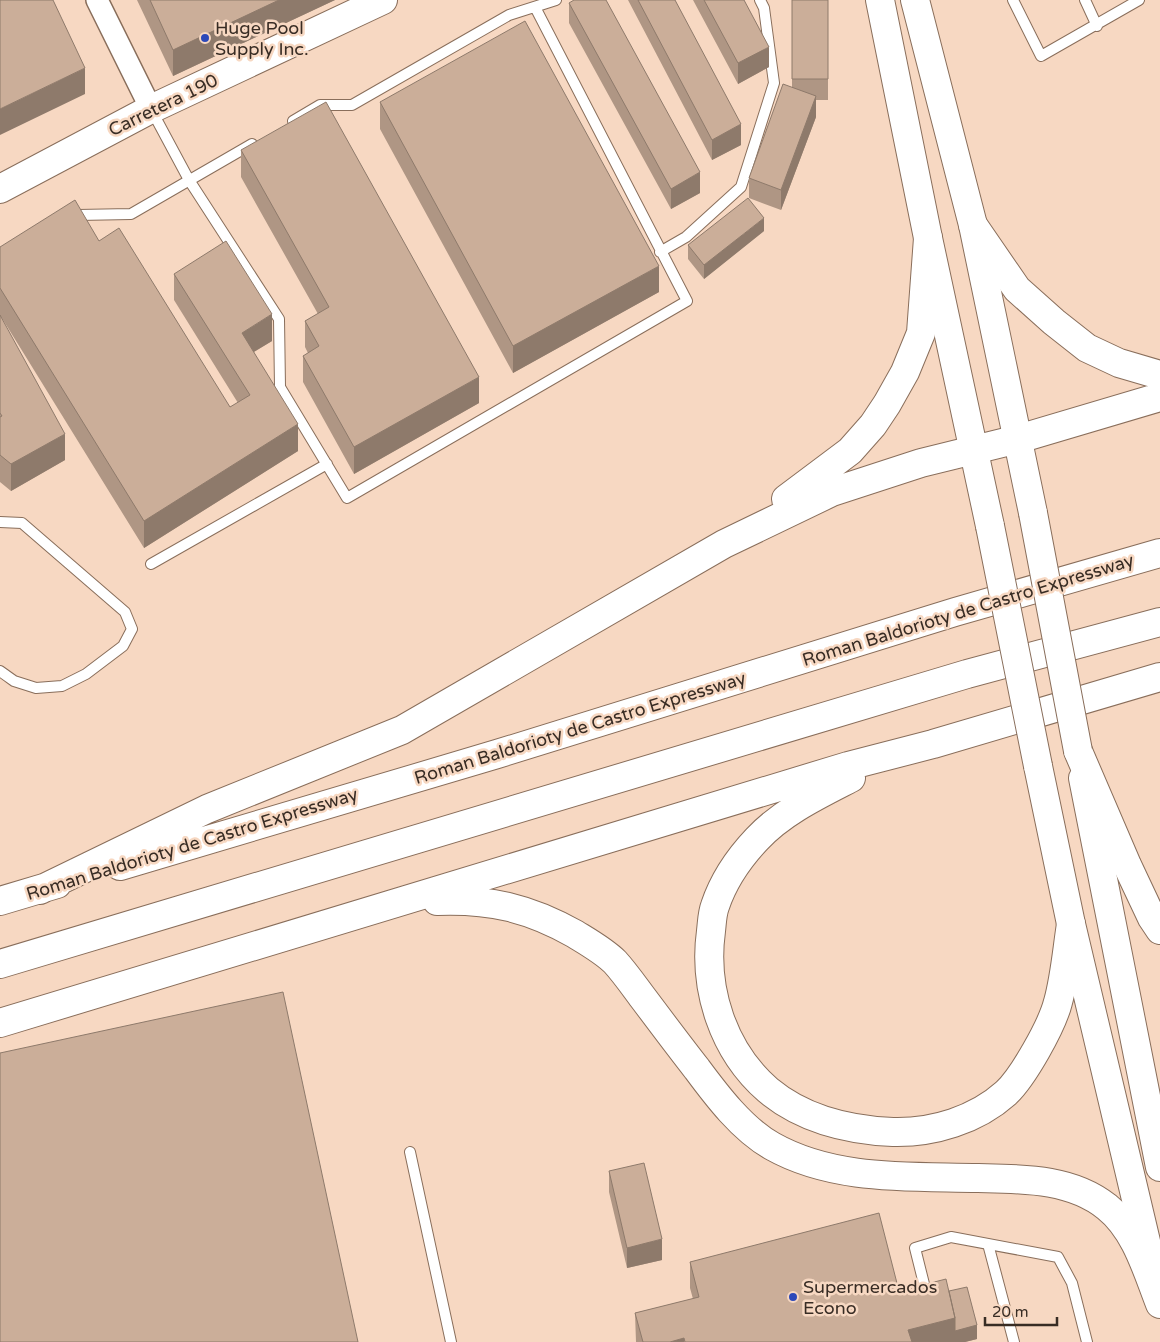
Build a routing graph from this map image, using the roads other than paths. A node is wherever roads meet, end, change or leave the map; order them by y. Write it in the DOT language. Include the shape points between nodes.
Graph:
graph roads {
  1 [pos="97,0"];
  2 [pos="384,0"];
  3 [pos="556,0"];
  4 [pos="760,0"];
  5 [pos="880,0"];
  6 [pos="915,0"];
  7 [pos="1013,0"];
  8 [pos="1085,0"];
  9 [pos="1139,0"];
  10 [pos="535,7"];
  11 [pos="1097,26"];
  12 [pos="151,110"];
  13 [pos="287,124"];
  14 [pos="263,138"];
  15 [pos="190,180"];
  16 [pos="0,190"];
  17 [pos="61,223"];
  18 [pos="973,225"];
  19 [pos="928,238"];
  20 [pos="660,252"];
  21 [pos="1160,375"];
  22 [pos="1160,397"];
  23 [pos="1018,439"];
  24 [pos="975,450"];
  25 [pos="327,464"];
  26 [pos="0,522"];
  27 [pos="724,544"];
  28 [pos="1160,553"];
  29 [pos="151,564"];
  30 [pos="1160,622"];
  31 [pos="0,671"];
  32 [pos="1160,678"];
  33 [pos="933,744"];
  34 [pos="1078,751"];
  35 [pos="40,890"];
  36 [pos="0,901"];
  37 [pos="403,902"];
  38 [pos="1071,924"];
  39 [pos="1160,930"];
  40 [pos="0,964"];
  41 [pos="0,1024"];
  42 [pos="410,1152"];
  43 [pos="1160,1167"];
  44 [pos="988,1244"];
  45 [pos="1160,1300"];
  46 [pos="1160,1304"];
  47 [pos="931,1309"];
  48 [pos="451,1342"];
  49 [pos="1014,1342"];
  50 [pos="1087,1342"];
  1 -- 12 [label="street"];
  2 -- 12 [label="main road, Carretera 190"];
  3 -- 10 [label="lane"];
  4 -- 20 [label="lane" via="764,8 774,83 741,187 686,237"];
  5 -- 19 [label="main road"];
  6 -- 18 [label="main road"];
  7 -- 11 [label="lane" via="1041,56"];
  8 -- 11 [label="lane"];
  9 -- 11 [label="lane"];
  10 -- 13 [label="lane" via="509,15 352,105 320,106"];
  10 -- 20 [label="lane"];
  12 -- 15 [label="lane"];
  12 -- 16 [label="main road, Carretera 190"];
  14 -- 15 [label="lane"];
  15 -- 17 [label="lane" via="131,214 78,215"];
  15 -- 25 [label="lane" via="279,319 280,387"];
  18 -- 21 [label="main road" via="1017,289 1054,322 1088,348 1111,360"];
  18 -- 23 [label="main road"];
  19 -- 24 [label="main road"];
  19 -- 27 [label="main road" via="922,333 888,404 856,445 830,468"];
  20 -- 25 [label="lane" via="687,302 347,498"];
  22 -- 23 [label="main road"];
  23 -- 24 [label="main road"];
  23 -- 34 [label="main road, bridge"];
  24 -- 27 [label="main road" via="921,463 832,492"];
  24 -- 38 [label="main road, bridge"];
  25 -- 29 [label="lane"];
  26 -- 31 [label="lane" via="22,523 125,612 132,629 123,646 86,674 62,686 36,688"];
  27 -- 35 [label="main road" via="402,730 207,809"];
  28 -- 35 [label="main road, Roman Baldorioty de Castro Expressway" via="955,612 497,754"];
  30 -- 40 [label="main road" via="967,674"];
  32 -- 33 [label="main road"];
  33 -- 37 [label="main road" via="848,766"];
  33 -- 38 [label="main road" via="851,778 792,810 757,838 735,866 714,907 708,952 711,988 722,1027 744,1065 769,1091 806,1114 833,1125 907,1132 942,1127 974,1114 1006,1092 1028,1063 1050,1023 1058,1002"];
  34 -- 39 [label="main road" via="1135,883"];
  34 -- 43 [label="main road"];
  35 -- 36 [label="main road, Roman Baldorioty de Castro Expressway"];
  37 -- 41 [label="main road"];
  37 -- 46 [label="main road" via="468,900 496,903 553,922 586,941 614,961 731,1110 770,1145 797,1158 855,1173 1025,1179 1068,1186 1090,1196 1108,1208 1124,1225 1140,1252"];
  38 -- 45 [label="main road"];
  42 -- 48 [label="lane"];
  44 -- 47 [label="lane" via="951,1237 915,1248"];
  44 -- 49 [label="lane"];
  44 -- 50 [label="lane" via="1058,1257 1072,1283"];
}
